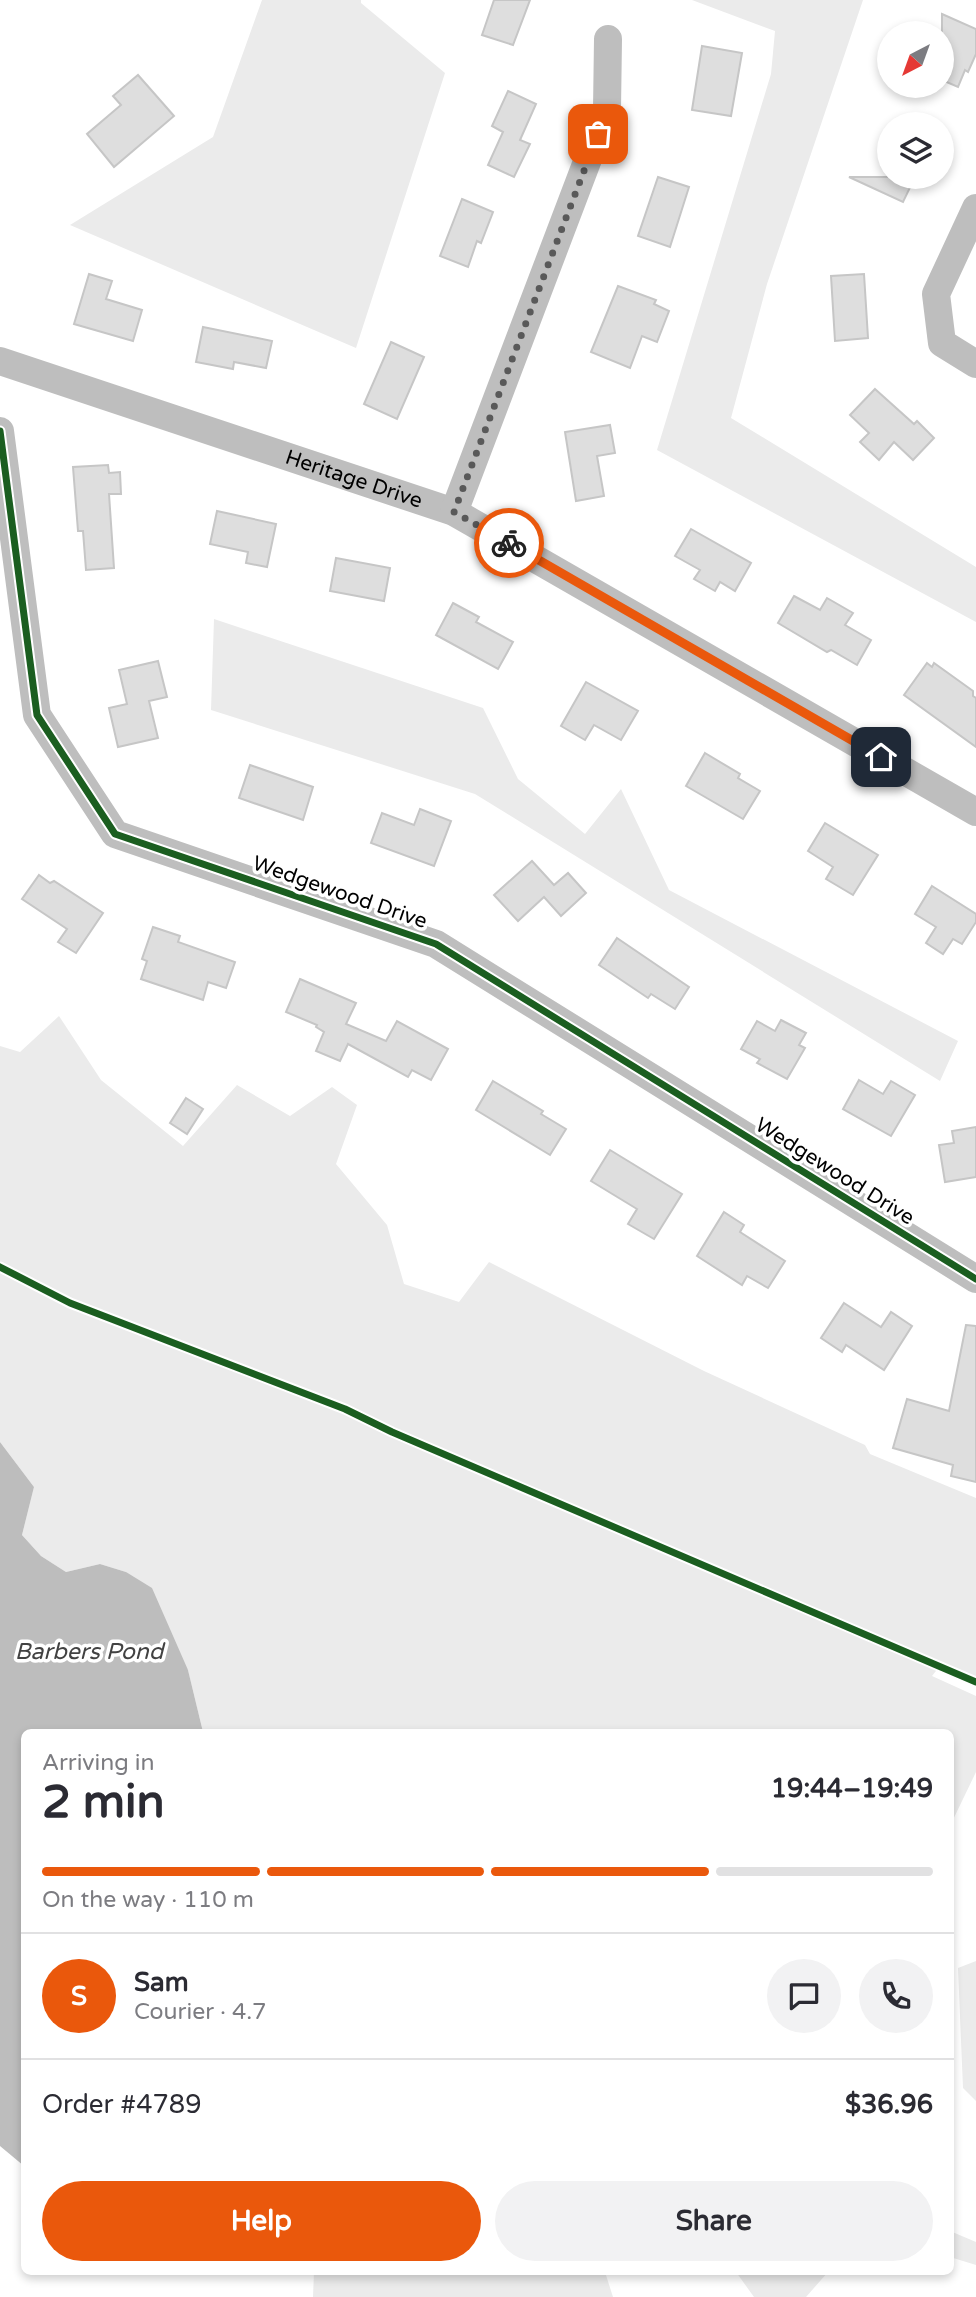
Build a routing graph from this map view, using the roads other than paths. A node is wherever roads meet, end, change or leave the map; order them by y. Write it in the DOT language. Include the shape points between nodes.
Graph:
graph roads {
  1 [pos="608,39"];
  2 [pos="976,208"];
  3 [pos="0,361"];
  4 [pos="976,364"];
  5 [pos="0,431"];
  6 [pos="454,512"];
  7 [pos="976,812"];
  8 [pos="976,1279"];
  1 -- 6 [label="street" via="607,109"];
  2 -- 4 [label="street" via="936,294 942,343"];
  3 -- 6 [label="street, Heritage Drive"];
  5 -- 8 [label="street, Wedgewood Drive" via="37,715 115,834 436,944"];
  6 -- 7 [label="street, Heritage Drive"];
}
